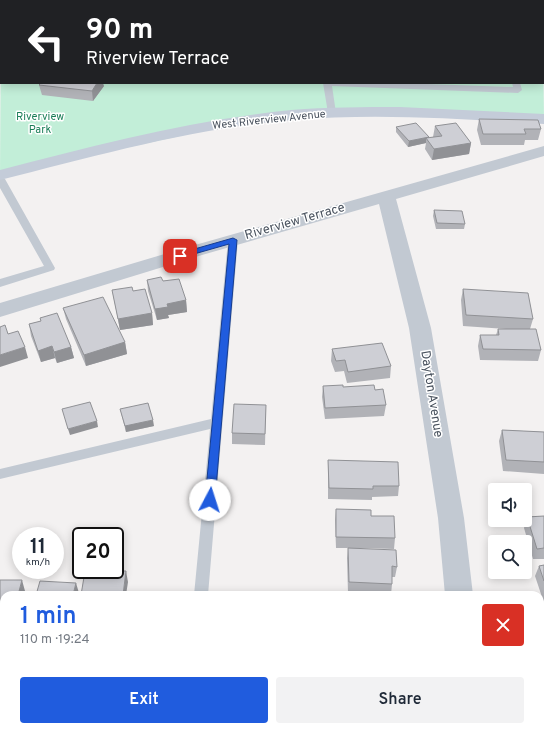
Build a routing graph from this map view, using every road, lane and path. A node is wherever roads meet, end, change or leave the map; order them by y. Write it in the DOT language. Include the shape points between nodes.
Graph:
graph roads {
  1 [pos="329,84"];
  2 [pos="356,84"];
  3 [pos="516,84"];
  4 [pos="332,113"];
  5 [pos="544,118"];
  6 [pos="544,151"];
  7 [pos="0,175"];
  8 [pos="0,179"];
  9 [pos="386,196"];
  10 [pos="11,200"];
  11 [pos="0,203"];
  12 [pos="233,240"];
  13 [pos="0,283"];
  14 [pos="0,310"];
  15 [pos="217,422"];
  16 [pos="0,474"];
  17 [pos="201,591"];
  18 [pos="459,591"];
  1 -- 4 [label="lane"];
  2 -- 3 [label="lane" via="518,90"];
  4 -- 5 [label="street, West Riverview Avenue" via="408,112"];
  4 -- 7 [label="street, West Riverview Avenue" via="199,127"];
  6 -- 9 [label="street, Riverview Terrace"];
  8 -- 10 [label="lane"];
  9 -- 12 [label="street, Riverview Terrace"];
  9 -- 18 [label="street, Dayton Avenue" via="420,328 451,518"];
  10 -- 11 [label="lane"];
  10 -- 13 [label="lane" via="50,268"];
  12 -- 14 [label="street, Riverview Terrace"];
  12 -- 15 [label="lane"];
  15 -- 16 [label="lane"];
  15 -- 17 [label="lane"];
}
